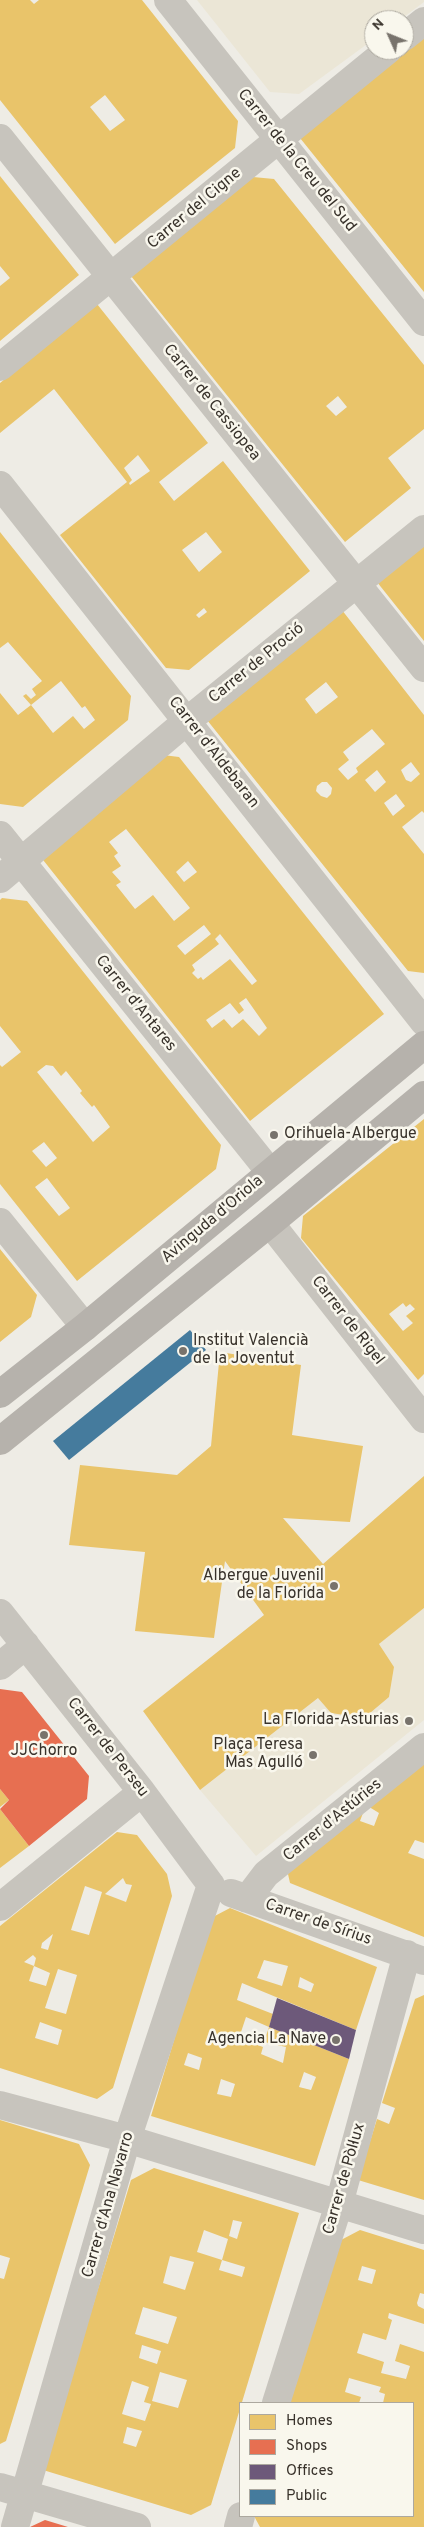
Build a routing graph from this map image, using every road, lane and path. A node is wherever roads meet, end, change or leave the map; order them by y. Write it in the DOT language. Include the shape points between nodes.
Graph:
graph roads {
  1 [pos="168,0"];
  2 [pos="424,21"];
  3 [pos="414,29"];
  4 [pos="376,60"];
  5 [pos="0,138"];
  6 [pos="279,139"];
  7 [pos="111,279"];
  8 [pos="424,322"];
  9 [pos="0,368"];
  10 [pos="0,485"];
  11 [pos="424,529"];
  12 [pos="356,584"];
  13 [pos="424,668"];
  14 [pos="188,721"];
  15 [pos="0,835"];
  16 [pos="22,862"];
  17 [pos="0,879"];
  18 [pos="424,1022"];
  19 [pos="424,1045"];
  20 [pos="424,1095"];
  21 [pos="270,1172"];
  22 [pos="0,1222"];
  23 [pos="270,1223"];
  24 [pos="85,1326"];
  25 [pos="0,1394"];
  26 [pos="424,1418"];
  27 [pos="0,1441"];
  28 [pos="0,1613"];
  29 [pos="26,1645"];
  30 [pos="0,1666"];
  31 [pos="424,1747"];
  32 [pos="142,1792"];
  33 [pos="211,1885"];
  34 [pos="247,1899"];
  35 [pos="0,1906"];
  36 [pos="416,1957"];
  37 [pos="0,2105"];
  38 [pos="128,2139"];
  39 [pos="339,2204"];
  40 [pos="424,2230"];
  41 [pos="276,2402"];
  42 [pos="0,2487"];
  43 [pos="26,2494"];
  44 [pos="15,2527"];
  45 [pos="136,2527"];
  1 -- 6 [label="street, Carrer de la Creu del Sud"];
  2 -- 3 [label="street"];
  4 -- 6 [label="street, Carrer del Cigne"];
  5 -- 7 [label="street, Carrer de Cassiopea"];
  6 -- 7 [label="street, Carrer del Cigne"];
  6 -- 8 [label="street, Carrer de la Creu del Sud"];
  7 -- 9 [label="street, Carrer del Cigne"];
  7 -- 12 [label="street, Carrer de Cassiopea"];
  10 -- 14 [label="street, Carrer d'Aldebaran"];
  11 -- 12 [label="street, Carrer de Proció"];
  12 -- 13 [label="street, Carrer de Cassiopea"];
  12 -- 14 [label="street, Carrer de Proció"];
  14 -- 16 [label="street, Carrer de Proció"];
  14 -- 18 [label="street, Carrer d'Aldebaran"];
  15 -- 16 [label="street, Carrer d'Antares"];
  16 -- 17 [label="street, Carrer de Proció"];
  16 -- 21 [label="street, Carrer d'Antares"];
  19 -- 21 [label="main road, Avinguda d'Oriola"];
  20 -- 23 [label="main road"];
  21 -- 24 [label="main road, Avinguda d'Oriola"];
  22 -- 24 [label="street"];
  23 -- 26 [label="street, Carrer de Rigel"];
  23 -- 27 [label="main road"];
  24 -- 25 [label="main road, Avinguda d'Oriola"];
  28 -- 29 [label="street, Carrer de Perseu"];
  29 -- 30 [label="street"];
  29 -- 32 [label="street, Carrer de Perseu"];
  31 -- 34 [label="street, Carrer d'Astúries" via="266,1874"];
  32 -- 33 [label="street, Carrer de Perseu"];
  32 -- 35 [label="street"];
  33 -- 34 [label="street, Carrer de Sírius"];
  33 -- 38 [label="street, Carrer d'Ana Navarro"];
  34 -- 36 [label="street, Carrer de Sírius"];
  36 -- 39 [label="street, Carrer de Pòl·lux"];
  37 -- 38 [label="street"];
  38 -- 39 [label="street"];
  38 -- 43 [label="street, Carrer d'Ana Navarro"];
  39 -- 40 [label="street"];
  39 -- 41 [label="street, Carrer de Pòl·lux"];
  42 -- 43 [label="street"];
  43 -- 44 [label="street, Carrer d'Ana Navarro"];
  43 -- 45 [label="street"];
}
